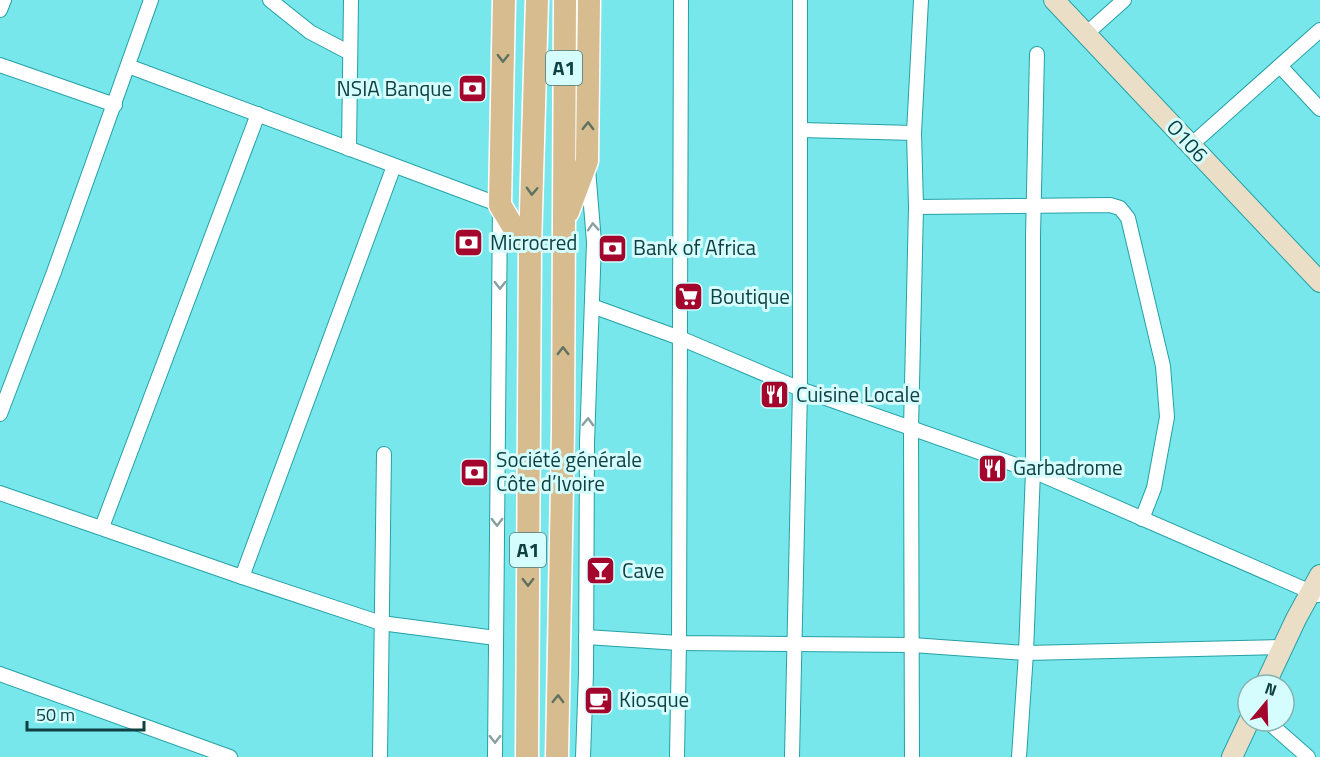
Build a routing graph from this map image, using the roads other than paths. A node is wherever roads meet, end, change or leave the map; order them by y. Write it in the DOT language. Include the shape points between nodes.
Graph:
graph roads {
  1 [pos="4,0"];
  2 [pos="151,0"];
  3 [pos="270,0"];
  4 [pos="351,0"];
  5 [pos="504,0"];
  6 [pos="537,0"];
  7 [pos="565,0"];
  8 [pos="589,0"];
  9 [pos="681,0"];
  10 [pos="800,0"];
  11 [pos="921,0"];
  12 [pos="1054,0"];
  13 [pos="1124,0"];
  14 [pos="0,10"];
  15 [pos="1320,30"];
  16 [pos="1086,34"];
  17 [pos="350,53"];
  18 [pos="1037,54"];
  19 [pos="0,64"];
  20 [pos="128,66"];
  21 [pos="1280,66"];
  22 [pos="115,105"];
  23 [pos="1320,109"];
  24 [pos="258,114"];
  25 [pos="801,130"];
  26 [pos="914,133"];
  27 [pos="1191,145"];
  28 [pos="349,149"];
  29 [pos="588,160"];
  30 [pos="394,166"];
  31 [pos="1033,204"];
  32 [pos="500,205"];
  33 [pos="916,207"];
  34 [pos="564,222"];
  35 [pos="530,247"];
  36 [pos="1320,282"];
  37 [pos="592,306"];
  38 [pos="680,338"];
  39 [pos="800,389"];
  40 [pos="0,414"];
  41 [pos="911,429"];
  42 [pos="384,454"];
  43 [pos="1033,471"];
  44 [pos="0,493"];
  45 [pos="1142,519"];
  46 [pos="102,527"];
  47 [pos="1320,575"];
  48 [pos="242,578"];
  49 [pos="1315,594"];
  50 [pos="381,623"];
  51 [pos="586,637"];
  52 [pos="496,639"];
  53 [pos="680,643"];
  54 [pos="794,644"];
  55 [pos="912,645"];
  56 [pos="1282,647"];
  57 [pos="1026,653"];
  58 [pos="1270,673"];
  59 [pos="0,674"];
  60 [pos="1243,733"];
  61 [pos="1281,733"];
  62 [pos="230,757"];
  63 [pos="380,757"];
  64 [pos="495,757"];
  65 [pos="527,757"];
  66 [pos="556,757"];
  67 [pos="583,757"];
  68 [pos="677,757"];
  69 [pos="792,757"];
  70 [pos="912,757"];
  71 [pos="1019,757"];
  72 [pos="1232,757"];
  73 [pos="1308,757"];
  1 -- 14 [label="street"];
  2 -- 20 [label="street"];
  3 -- 17 [label="street" via="310,32"];
  4 -- 17 [label="street"];
  5 -- 32 [label="main road, one-way"];
  6 -- 35 [label="main road, A1, one-way"];
  7 -- 34 [label="main road, A1"];
  29 -- 8 [label="main road, one-way"];
  9 -- 38 [label="street"];
  10 -- 25 [label="street"];
  11 -- 26 [label="street"];
  12 -- 16 [label="main road, O106"];
  13 -- 16 [label="street"];
  15 -- 21 [label="street"];
  16 -- 27 [label="main road, O106"];
  17 -- 28 [label="street"];
  18 -- 31 [label="street"];
  19 -- 22 [label="street"];
  20 -- 22 [label="street"];
  20 -- 24 [label="street"];
  21 -- 23 [label="street"];
  21 -- 27 [label="street"];
  22 -- 40 [label="street"];
  24 -- 28 [label="street"];
  24 -- 46 [label="street"];
  25 -- 26 [label="street"];
  25 -- 39 [label="street"];
  26 -- 33 [label="street"];
  27 -- 36 [label="main road, O106"];
  28 -- 30 [label="street"];
  29 -- 34 [label="main road"];
  37 -- 29 [label="street, one-way" via="594,243"];
  30 -- 32 [label="street"];
  30 -- 48 [label="street"];
  31 -- 33 [label="street"];
  31 -- 43 [label="street"];
  31 -- 45 [label="street" via="1110,205 1128,218 1163,366 1167,417 1154,488"];
  32 -- 35 [label="main road"];
  32 -- 52 [label="street, one-way"];
  33 -- 41 [label="street"];
  66 -- 34 [label="main road, A1, one-way"];
  35 -- 65 [label="main road, A1, one-way"];
  37 -- 38 [label="street"];
  51 -- 37 [label="street, one-way"];
  38 -- 39 [label="street"];
  38 -- 53 [label="street"];
  39 -- 41 [label="street"];
  39 -- 54 [label="street"];
  41 -- 43 [label="street"];
  41 -- 55 [label="street"];
  42 -- 50 [label="street"];
  43 -- 45 [label="street"];
  43 -- 57 [label="street"];
  44 -- 46 [label="street"];
  45 -- 49 [label="street"];
  46 -- 48 [label="street"];
  47 -- 49 [label="main road"];
  48 -- 50 [label="street"];
  49 -- 56 [label="main road"];
  50 -- 52 [label="street"];
  50 -- 63 [label="street"];
  51 -- 53 [label="street"];
  51 -- 67 [label="street"];
  52 -- 64 [label="street, one-way"];
  53 -- 54 [label="street"];
  53 -- 68 [label="street"];
  54 -- 55 [label="street"];
  54 -- 69 [label="street"];
  55 -- 57 [label="street"];
  55 -- 70 [label="street"];
  56 -- 57 [label="street"];
  56 -- 58 [label="main road"];
  57 -- 71 [label="street"];
  59 -- 62 [label="street"];
  60 -- 72 [label="main road"];
  61 -- 73 [label="street"];
}
